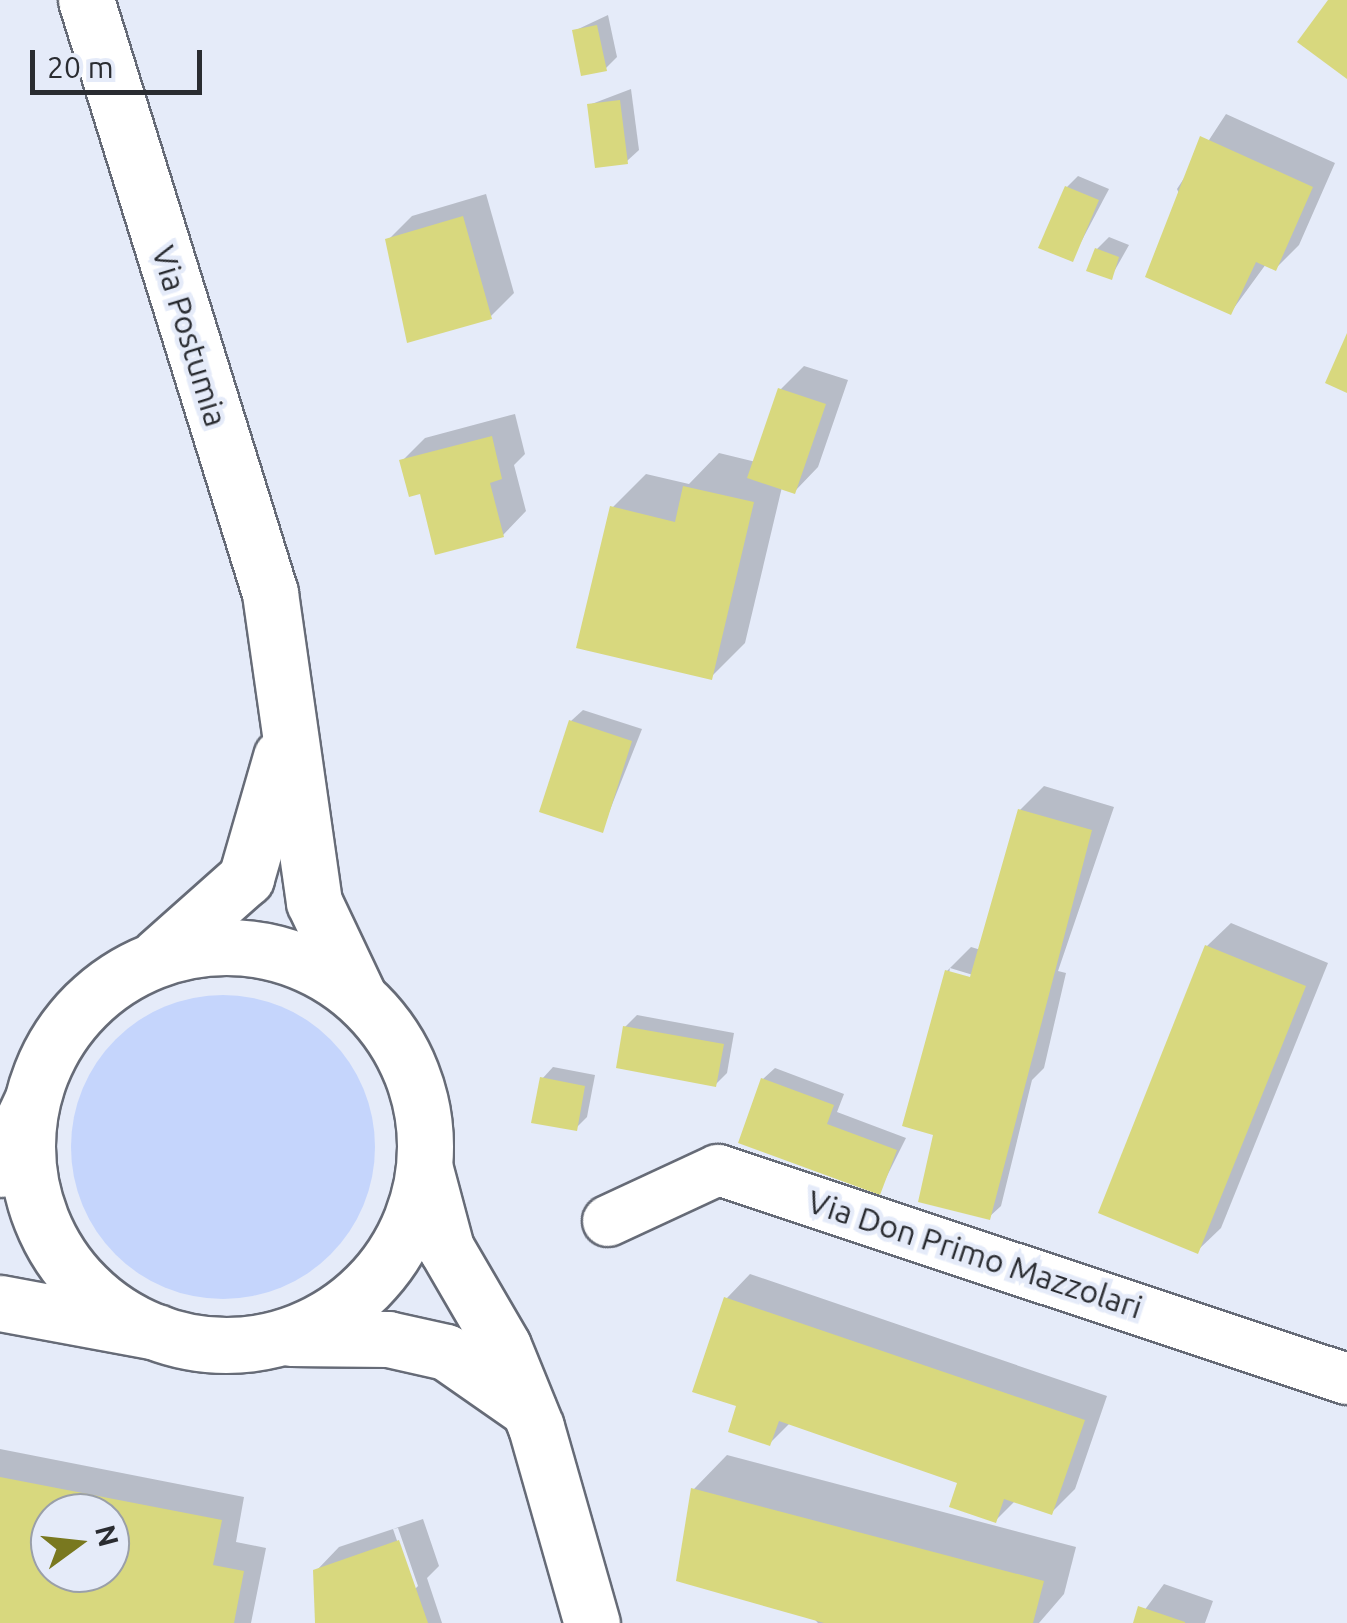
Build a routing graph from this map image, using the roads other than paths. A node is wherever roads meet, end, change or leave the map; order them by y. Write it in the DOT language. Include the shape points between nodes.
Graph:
graph roads {
  1 [pos="86,0"];
  2 [pos="286,675"];
  3 [pos="153,960"];
  4 [pos="365,1004"];
  5 [pos="30,1105"];
  6 [pos="424,1161"];
  7 [pos="0,1169"];
  8 [pos="608,1221"];
  9 [pos="0,1304"];
  10 [pos="156,1332"];
  11 [pos="277,1339"];
  12 [pos="1347,1379"];
  13 [pos="528,1409"];
  14 [pos="592,1623"];
  1 -- 2 [label="main road, Via Postumia" via="255,542"];
  2 -- 3 [label="main road, Via Postumia" via="281,758 257,857 212,915"];
  2 -- 4 [label="main road, Via Postumia" via="314,902"];
  3 -- 4 [label="main road" via="231,946 270,951"];
  3 -- 5 [label="main road" via="118,977 62,1032"];
  4 -- 6 [label="main road, Via Postumia" via="413,1081"];
  5 -- 7 [label="main road"];
  5 -- 10 [label="main road" via="31,1184 60,1257 86,1289"];
  6 -- 11 [label="main road" via="412,1214 378,1274 350,1302"];
  6 -- 13 [label="main road" via="446,1248"];
  8 -- 12 [label="street, Via Don Primo Mazzolari" via="718,1170"];
  9 -- 10 [label="main road"];
  10 -- 11 [label="main road" via="236,1346"];
  11 -- 13 [label="main road" via="388,1339 446,1352"];
  13 -- 14 [label="main road"];
}
